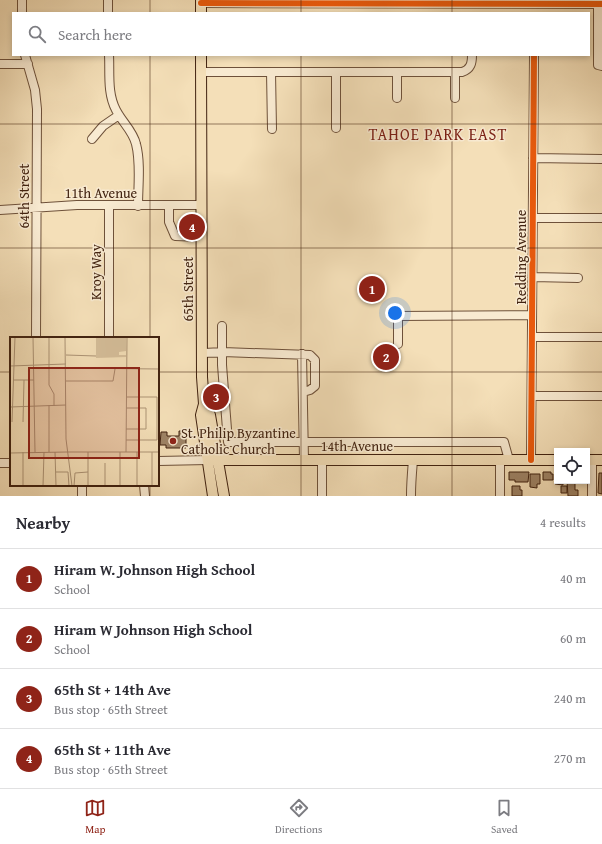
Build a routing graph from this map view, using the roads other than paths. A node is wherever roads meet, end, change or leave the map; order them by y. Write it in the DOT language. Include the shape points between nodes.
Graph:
graph roads {
  1 [pos="22,0"];
  2 [pos="108,0"];
  3 [pos="384,2"];
  4 [pos="442,2"];
  5 [pos="536,2"];
  6 [pos="472,4"];
  7 [pos="600,4"];
  8 [pos="201,5"];
  9 [pos="22,12"];
  10 [pos="108,12"];
  11 [pos="472,12"];
  12 [pos="534,12"];
  13 [pos="25,56"];
  14 [pos="109,56"];
  15 [pos="201,56"];
  16 [pos="472,56"];
  17 [pos="534,56"];
  18 [pos="0,64"];
  19 [pos="28,64"];
  20 [pos="602,66"];
  21 [pos="201,72"];
  22 [pos="271,72"];
  23 [pos="336,72"];
  24 [pos="397,72"];
  25 [pos="455,72"];
  26 [pos="397,98"];
  27 [pos="455,98"];
  28 [pos="119,115"];
  29 [pos="336,128"];
  30 [pos="272,129"];
  31 [pos="92,139"];
  32 [pos="534,158"];
  33 [pos="602,158"];
  34 [pos="169,205"];
  35 [pos="202,205"];
  36 [pos="109,206"];
  37 [pos="138,206"];
  38 [pos="37,208"];
  39 [pos="0,210"];
  40 [pos="533,218"];
  41 [pos="602,218"];
  42 [pos="202,236"];
  43 [pos="533,277"];
  44 [pos="578,278"];
  45 [pos="532,315"];
  46 [pos="222,326"];
  47 [pos="36,337"];
  48 [pos="109,337"];
  49 [pos="532,337"];
  50 [pos="602,337"];
  51 [pos="398,344"];
  52 [pos="223,352"];
  53 [pos="204,353"];
  54 [pos="302,354"];
  55 [pos="303,392"];
  56 [pos="532,396"];
  57 [pos="602,396"];
  58 [pos="204,404"];
  59 [pos="304,442"];
  60 [pos="213,460"];
  61 [pos="304,460"];
  62 [pos="322,460"];
  63 [pos="413,460"];
  64 [pos="504,460"];
  65 [pos="531,460"];
  66 [pos="554,460"];
  67 [pos="594,460"];
  68 [pos="159,461"];
  69 [pos="10,462"];
  70 [pos="0,463"];
  71 [pos="144,486"];
  72 [pos="411,495"];
  73 [pos="145,496"];
  74 [pos="213,496"];
  75 [pos="224,496"];
  76 [pos="322,496"];
  77 [pos="500,496"];
  78 [pos="592,496"];
  1 -- 9 [label="street"];
  2 -- 10 [label="street"];
  3 -- 4 [label="street"];
  3 -- 8 [label="street"];
  4 -- 6 [label="street"];
  5 -- 6 [label="street"];
  5 -- 7 [label="street"];
  5 -- 12 [label="street"];
  6 -- 11 [label="street"];
  7 -- 20 [label="street" via="598,66"];
  13 -- 19 [label="street, 64th Street"];
  14 -- 28 [label="street" via="110,94"];
  15 -- 21 [label="main road, 65th Street"];
  16 -- 25 [label="street" via="469,68"];
  17 -- 32 [label="street, Redding Avenue"];
  18 -- 19 [label="street"];
  19 -- 38 [label="street, 64th Street" via="36,100"];
  21 -- 22 [label="street"];
  21 -- 35 [label="main road, 65th Street"];
  22 -- 23 [label="street"];
  22 -- 30 [label="street"];
  23 -- 24 [label="street"];
  23 -- 29 [label="street"];
  24 -- 25 [label="street"];
  24 -- 26 [label="street"];
  25 -- 27 [label="street"];
  28 -- 31 [label="street" via="103,126"];
  28 -- 37 [label="street" via="130,130 136,145"];
  32 -- 33 [label="street"];
  32 -- 40 [label="street, Redding Avenue"];
  34 -- 35 [label="street, 11th Avenue"];
  34 -- 37 [label="street, 11th Avenue"];
  34 -- 42 [label="street" via="169,222 175,236"];
  35 -- 42 [label="main road, 65th Street"];
  36 -- 37 [label="street, 11th Avenue"];
  36 -- 38 [label="street, 11th Avenue"];
  36 -- 48 [label="street, Kroy Way"];
  38 -- 39 [label="street, 11th Avenue"];
  38 -- 47 [label="street, 64th Street"];
  40 -- 41 [label="street"];
  40 -- 43 [label="street, Redding Avenue"];
  42 -- 58 [label="main road, 65th Street"];
  43 -- 44 [label="street, Redding Avenue"];
  43 -- 45 [label="street, Redding Avenue"];
  45 -- 49 [label="street, Redding Avenue"];
  45 -- 51 [label="street" via="398,316"];
  46 -- 52 [label="street"];
  49 -- 50 [label="street"];
  49 -- 56 [label="street, Redding Avenue"];
  52 -- 53 [label="street"];
  52 -- 54 [label="street"];
  52 -- 59 [label="street" via="228,442"];
  54 -- 55 [label="street"];
  54 -- 55 [label="street" via="310,355 315,360 315,386"];
  55 -- 59 [label="street"];
  56 -- 57 [label="street"];
  56 -- 65 [label="street, Redding Avenue"];
  58 -- 60 [label="main road, 65th Street" via="210,415"];
  58 -- 60 [label="main road, 65th Street" via="199,422"];
  59 -- 61 [label="street"];
  59 -- 64 [label="street" via="504,442"];
  60 -- 61 [label="main road, 14th Avenue"];
  60 -- 68 [label="street, 14th Avenue"];
  60 -- 74 [label="main road"];
  60 -- 75 [label="main road"];
  61 -- 62 [label="main road, 14th Avenue"];
  62 -- 63 [label="main road, 14th Avenue"];
  62 -- 76 [label="street"];
  63 -- 64 [label="main road, 14th Avenue"];
  63 -- 72 [label="street"];
  64 -- 65 [label="main road, 14th Avenue"];
  64 -- 77 [label="street"];
  65 -- 66 [label="main road, 14th Avenue"];
  67 -- 78 [label="street"];
  69 -- 70 [label="street"];
  71 -- 73 [label="street"];
}
